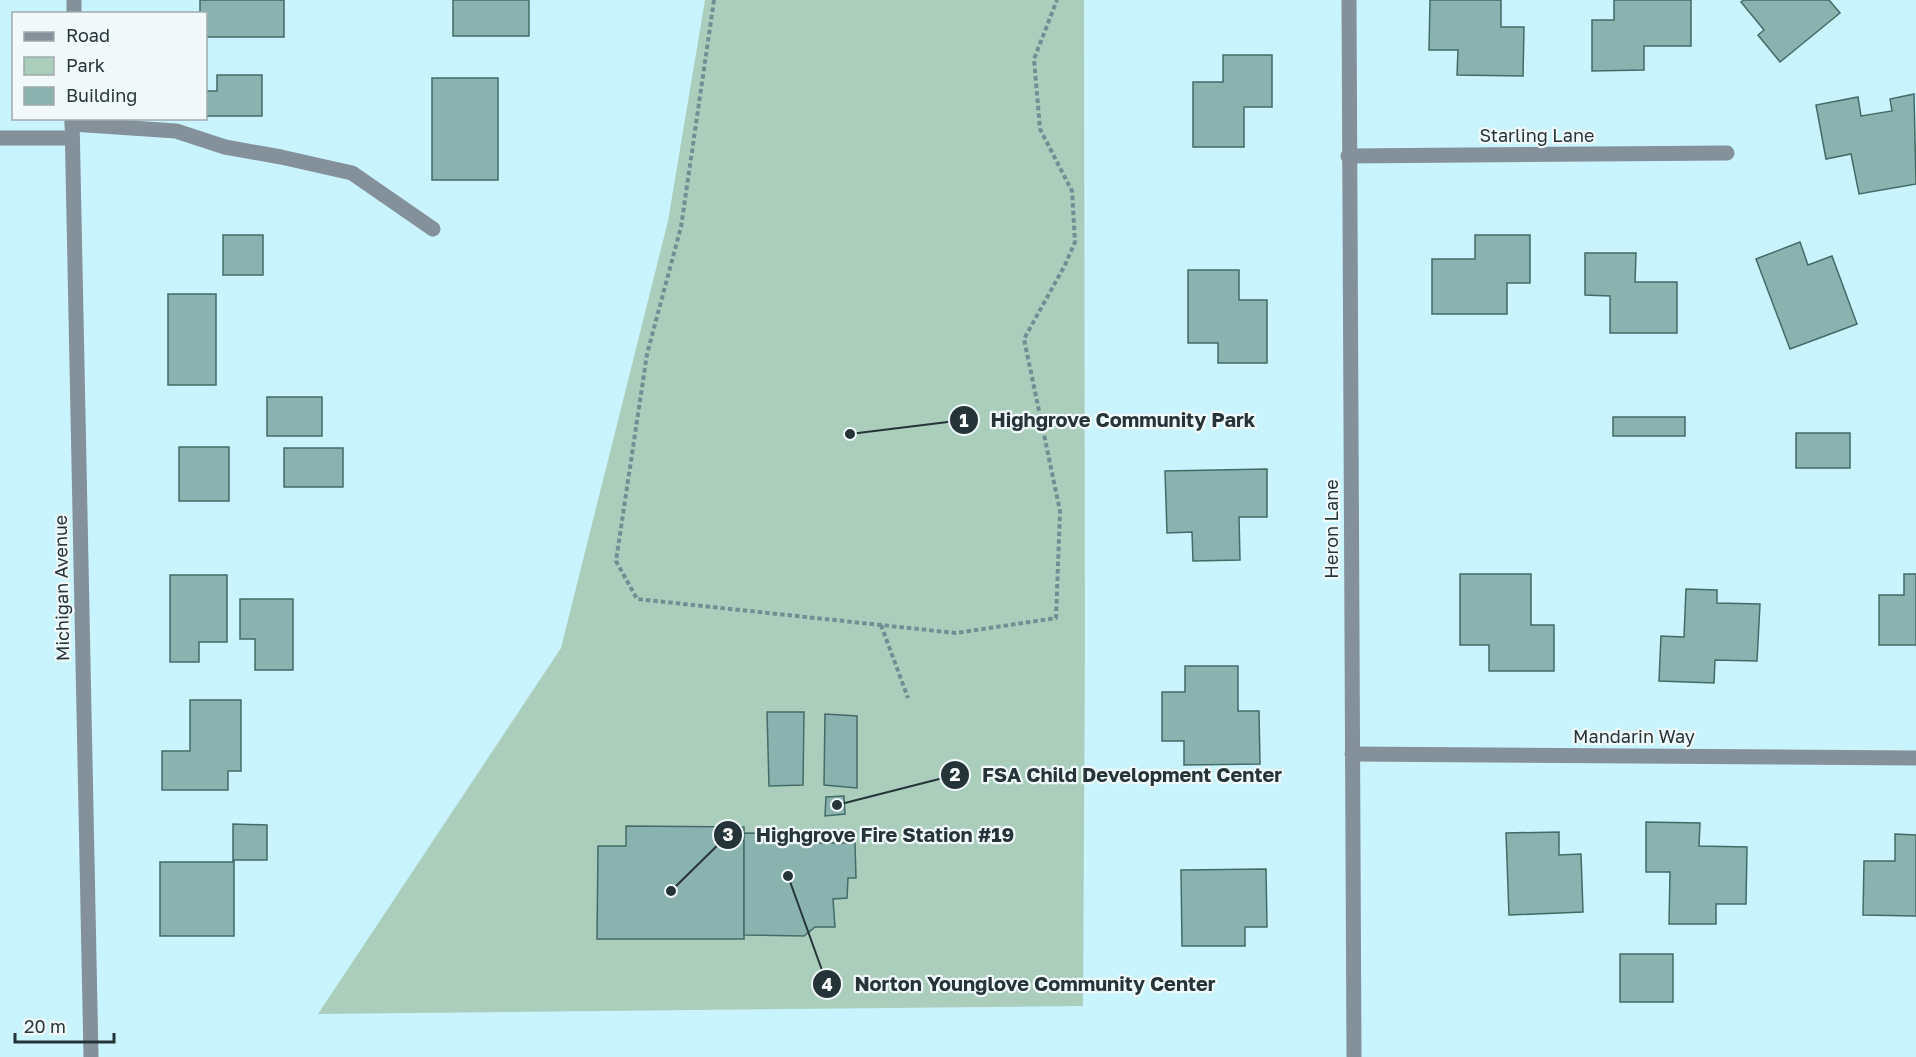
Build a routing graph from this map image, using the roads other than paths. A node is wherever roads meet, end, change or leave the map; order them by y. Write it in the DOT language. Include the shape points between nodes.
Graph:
graph roads {
  1 [pos="1349,0"];
  2 [pos="72,127"];
  3 [pos="0,138"];
  4 [pos="1726,153"];
  5 [pos="1348,156"];
  6 [pos="433,229"];
  7 [pos="1352,754"];
  8 [pos="1916,758"];
  9 [pos="90,1057"];
  10 [pos="1354,1057"];
  1 -- 5 [label="street, Heron Lane"];
  2 -- 3 [label="street"];
  2 -- 6 [label="street" via="176,130 225,147 352,173"];
  2 -- 9 [label="street, Michigan Avenue"];
  4 -- 5 [label="street, Starling Lane"];
  5 -- 7 [label="street, Heron Lane"];
  7 -- 8 [label="street, Mandarin Way"];
  7 -- 10 [label="street, Heron Lane"];
}
